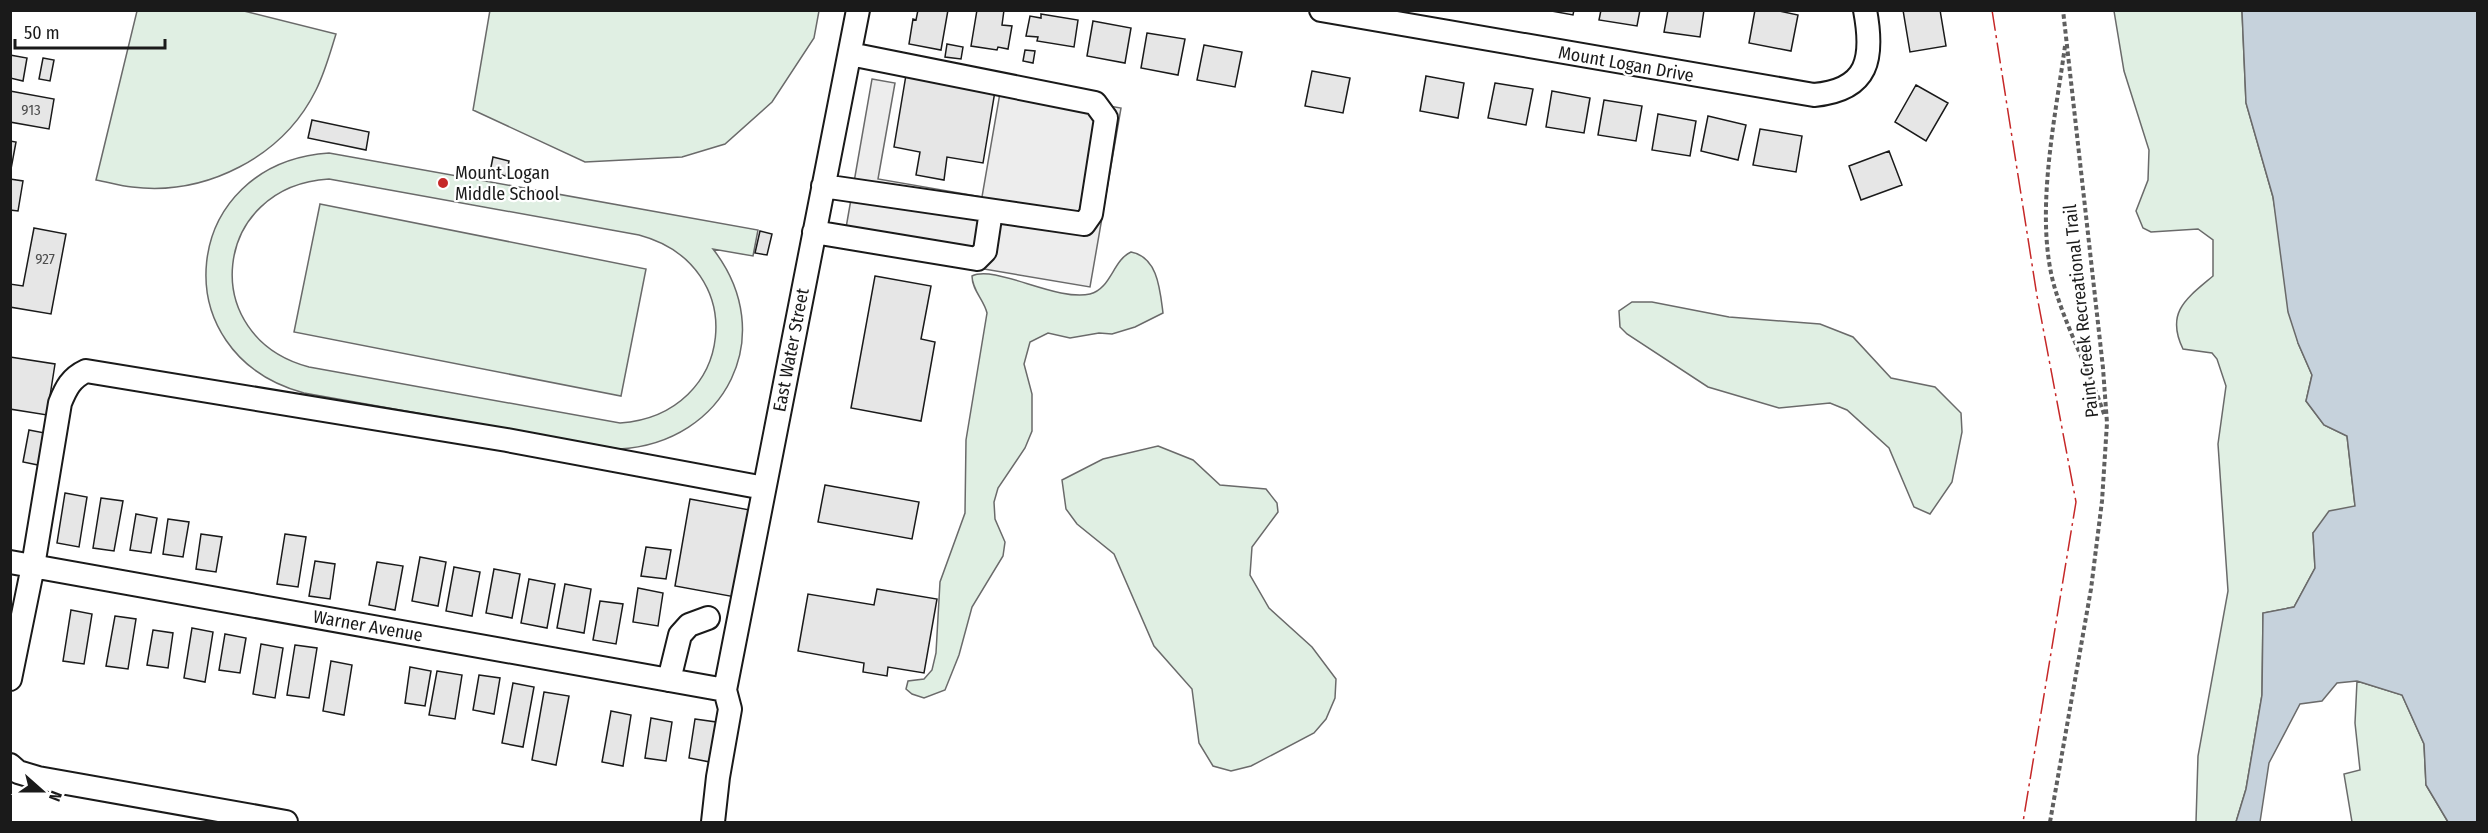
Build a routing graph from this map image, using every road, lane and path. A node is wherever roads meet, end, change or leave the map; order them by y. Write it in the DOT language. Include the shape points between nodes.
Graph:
graph roads {
  1 [pos="858,10"];
  2 [pos="1321,10"];
  3 [pos="1865,10"];
  4 [pos="2063,10"];
  5 [pos="1401,18"];
  6 [pos="2066,40"];
  7 [pos="850,54"];
  8 [pos="822,186"];
  9 [pos="991,211"];
  10 [pos="814,232"];
  11 [pos="2107,423"];
  12 [pos="764,488"];
  13 [pos="10,562"];
  14 [pos="33,566"];
  15 [pos="708,618"];
  16 [pos="10,679"];
  17 [pos="669,680"];
  18 [pos="725,690"];
  19 [pos="10,765"];
  20 [pos="286,822"];
  21 [pos="713,822"];
  22 [pos="2050,822"];
  1 -- 7 [label="street, East Water Street"];
  2 -- 5 [label="street, Mount Logan Drive"];
  3 -- 5 [label="street, Mount Logan Drive" via="1870,35 1863,72 1851,85 1833,93 1814,95"];
  4 -- 6 [label="path, Paint Creek Recreational Trail"];
  6 -- 11 [label="path, Paint Creek Recreational Trail"];
  6 -- 11 [label="path" via="2051,147 2046,226 2049,258 2056,292"];
  7 -- 8 [label="street, East Water Street"];
  7 -- 9 [label="street" via="1095,104 1106,118 1091,214 1084,224"];
  8 -- 9 [label="street"];
  8 -- 10 [label="street, East Water Street"];
  9 -- 10 [label="street" via="985,251 977,259"];
  10 -- 12 [label="street, East Water Street"];
  11 -- 22 [label="path, Paint Creek Recreational Trail" via="2091,589"];
  12 -- 14 [label="street" via="507,440 86,371 66,387 60,403"];
  12 -- 18 [label="street, East Water Street"];
  13 -- 14 [label="street, Warner Avenue"];
  14 -- 16 [label="street"];
  14 -- 17 [label="street, Warner Avenue"];
  15 -- 17 [label="street" via="689,625 680,635"];
  17 -- 18 [label="street, Warner Avenue"];
  18 -- 21 [label="street, East Water Street" via="730,709"];
  19 -- 20 [label="street" via="38,778"];
}
